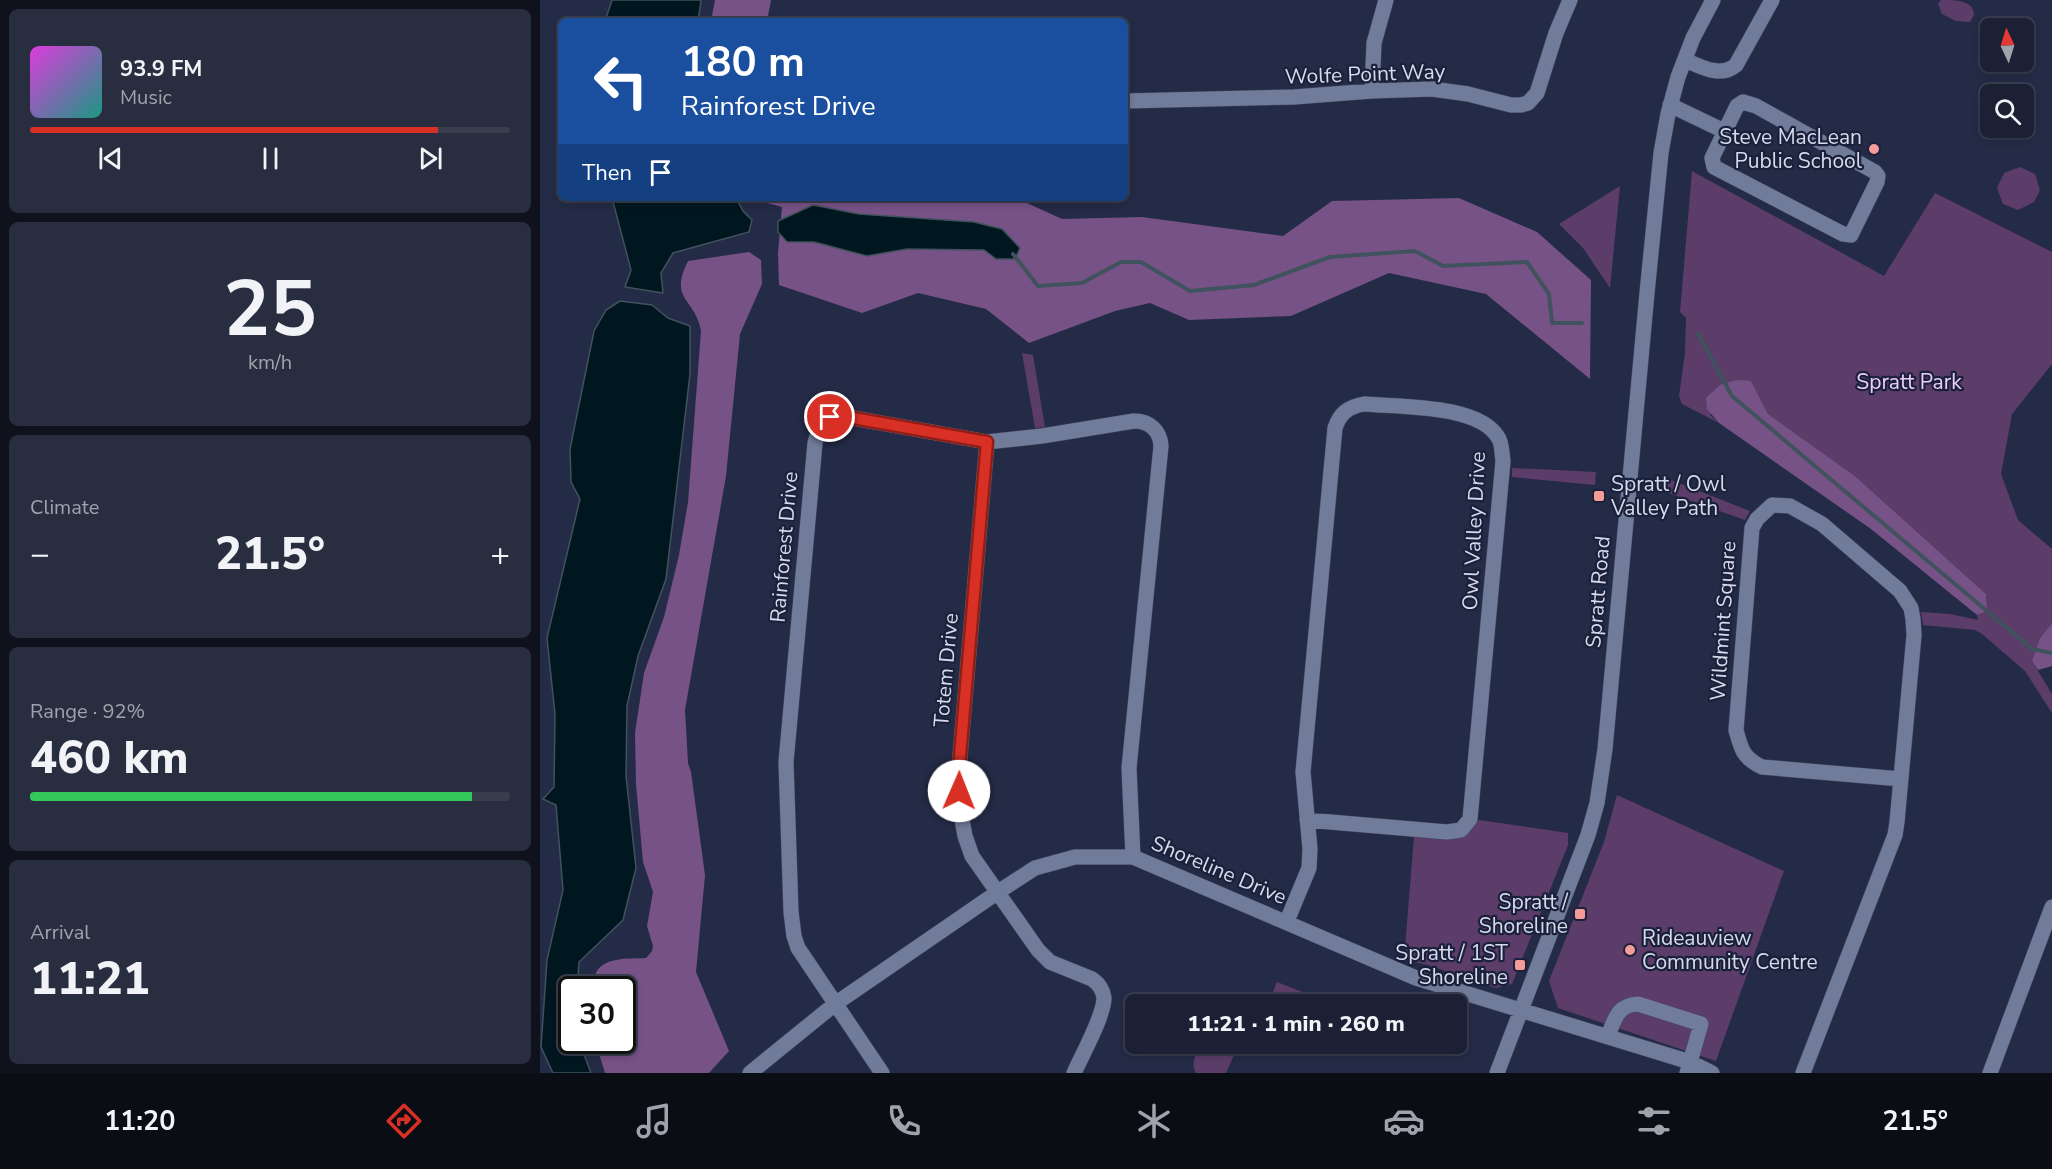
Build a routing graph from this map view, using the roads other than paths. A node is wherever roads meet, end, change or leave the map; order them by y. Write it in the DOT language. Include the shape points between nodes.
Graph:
graph roads {
  1 [pos="1386,0"];
  2 [pos="1570,0"];
  3 [pos="1713,0"];
  4 [pos="1772,0"];
  5 [pos="1685,60"];
  6 [pos="1372,91"];
  7 [pos="1128,101"];
  8 [pos="1670,105"];
  9 [pos="1724,131"];
  10 [pos="987,442"];
  11 [pos="1901,779"];
  12 [pos="1306,820"];
  13 [pos="1134,857"];
  14 [pos="998,892"];
  15 [pos="2052,907"];
  16 [pos="1287,921"];
  17 [pos="835,1004"];
  18 [pos="1521,1010"];
  19 [pos="1608,1036"];
  20 [pos="1688,1067"];
  21 [pos="750,1073"];
  22 [pos="882,1073"];
  23 [pos="1074,1073"];
  24 [pos="1497,1073"];
  25 [pos="1712,1073"];
  26 [pos="1803,1073"];
  27 [pos="1990,1073"];
  1 -- 6 [label="street" via="1374,43"];
  2 -- 6 [label="street, Wolfe Point Way" via="1538,93 1528,103 1511,105 1432,89"];
  3 -- 5 [label="street, Spratt Road"];
  4 -- 5 [label="street" via="1732,69 1714,70"];
  5 -- 8 [label="street, Spratt Road"];
  6 -- 7 [label="street, Wolfe Point Way"];
  8 -- 9 [label="street"];
  8 -- 18 [label="street, Spratt Road" via="1655,207 1600,787 1588,835"];
  9 -- 9 [label="street" via="1712,158 1716,169 1843,234 1853,233 1877,182 1875,171 1746,102 1737,106"];
  10 -- 13 [label="street, Rainforest Drive" via="1141,421 1154,428 1160,440 1129,768"];
  10 -- 14 [label="street, Totem Drive" via="959,791 972,856"];
  10 -- 17 [label="street, Rainforest Drive" via="842,416 824,422 815,443 786,762 790,889 798,948"];
  11 -- 11 [label="street, Wildmint Square" via="1914,635 1911,608 1900,591 1821,524 1790,506 1772,505 1752,528 1736,730 1741,750 1762,767"];
  11 -- 26 [label="street, Wildmint Square" via="1895,835"];
  12 -- 12 [label="street, Owl Valley Drive" via="1447,832 1461,830 1470,819 1503,461 1500,439 1473,416 1364,404 1353,406 1338,418 1304,772"];
  12 -- 16 [label="street, Owl Valley Drive" via="1309,868"];
  13 -- 14 [label="street, Shoreline Drive" via="1075,857 1035,868"];
  13 -- 16 [label="street, Shoreline Drive"];
  14 -- 17 [label="street, Shoreline Drive"];
  14 -- 23 [label="street, Totem Drive" via="1046,959 1092,979 1101,989 1101,1011"];
  15 -- 27 [label="street"];
  16 -- 18 [label="street, Shoreline Drive" via="1416,978"];
  17 -- 21 [label="street, Shoreline Drive"];
  17 -- 22 [label="street, Rainforest Drive"];
  18 -- 19 [label="street, Shoreline Drive"];
  18 -- 24 [label="street, Spratt Road"];
  19 -- 20 [label="street, Shoreline Drive"];
  19 -- 20 [label="street" via="1617,1015 1626,1006 1638,1004 1701,1024"];
  20 -- 25 [label="street, Shoreline Drive"];
}
